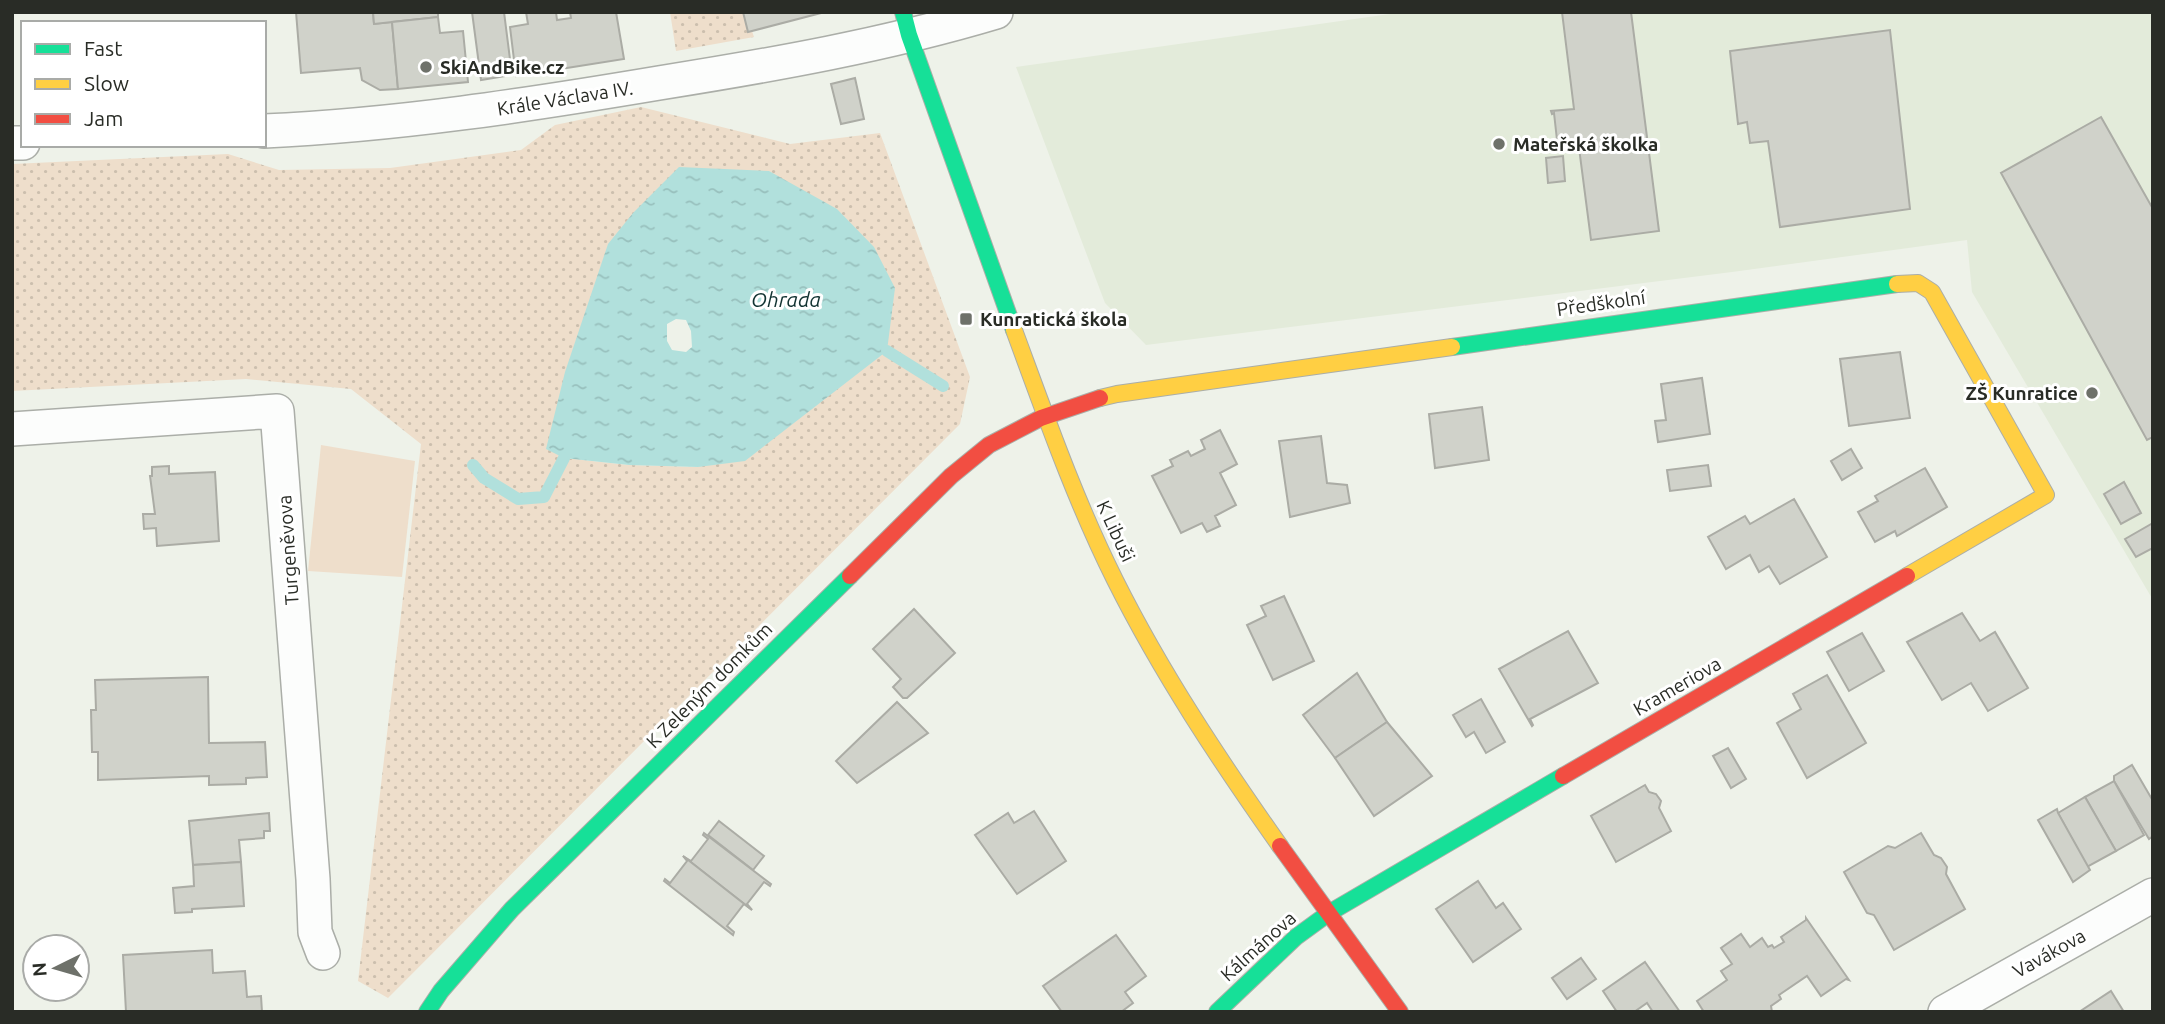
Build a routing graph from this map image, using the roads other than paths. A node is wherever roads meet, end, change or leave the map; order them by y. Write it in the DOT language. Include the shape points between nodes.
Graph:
graph roads {
  1 [pos="996,12"];
  2 [pos="906,24"];
  3 [pos="266,131"];
  4 [pos="1046,416"];
  5 [pos="12,429"];
  6 [pos="2046,495"];
  7 [pos="2153,895"];
  8 [pos="1329,913"];
  9 [pos="323,953"];
  10 [pos="426,1012"];
  11 [pos="1217,1012"];
  12 [pos="1400,1012"];
  13 [pos="1945,1012"];
  1 -- 2 [label="street"];
  2 -- 3 [label="street, Krále Václava IV." via="864,46 527,105 340,128"];
  2 -- 4 [label="street, K Libuši"];
  4 -- 6 [label="street, Předškolní" via="1117,394 1733,305 1918,284 1932,292"];
  4 -- 8 [label="street, K Libuši" via="1083,512 1131,612 1240,791"];
  4 -- 10 [label="street, K Zeleným domkům" via="972,458 917,510 512,909"];
  5 -- 9 [label="street, Turgeněvova" via="277,411 315,932"];
  6 -- 8 [label="street, Krameriova"];
  7 -- 13 [label="street, Vavákova"];
  8 -- 11 [label="street, Kálmánova" via="1296,937"];
  8 -- 12 [label="street, K Libuši"];
}
